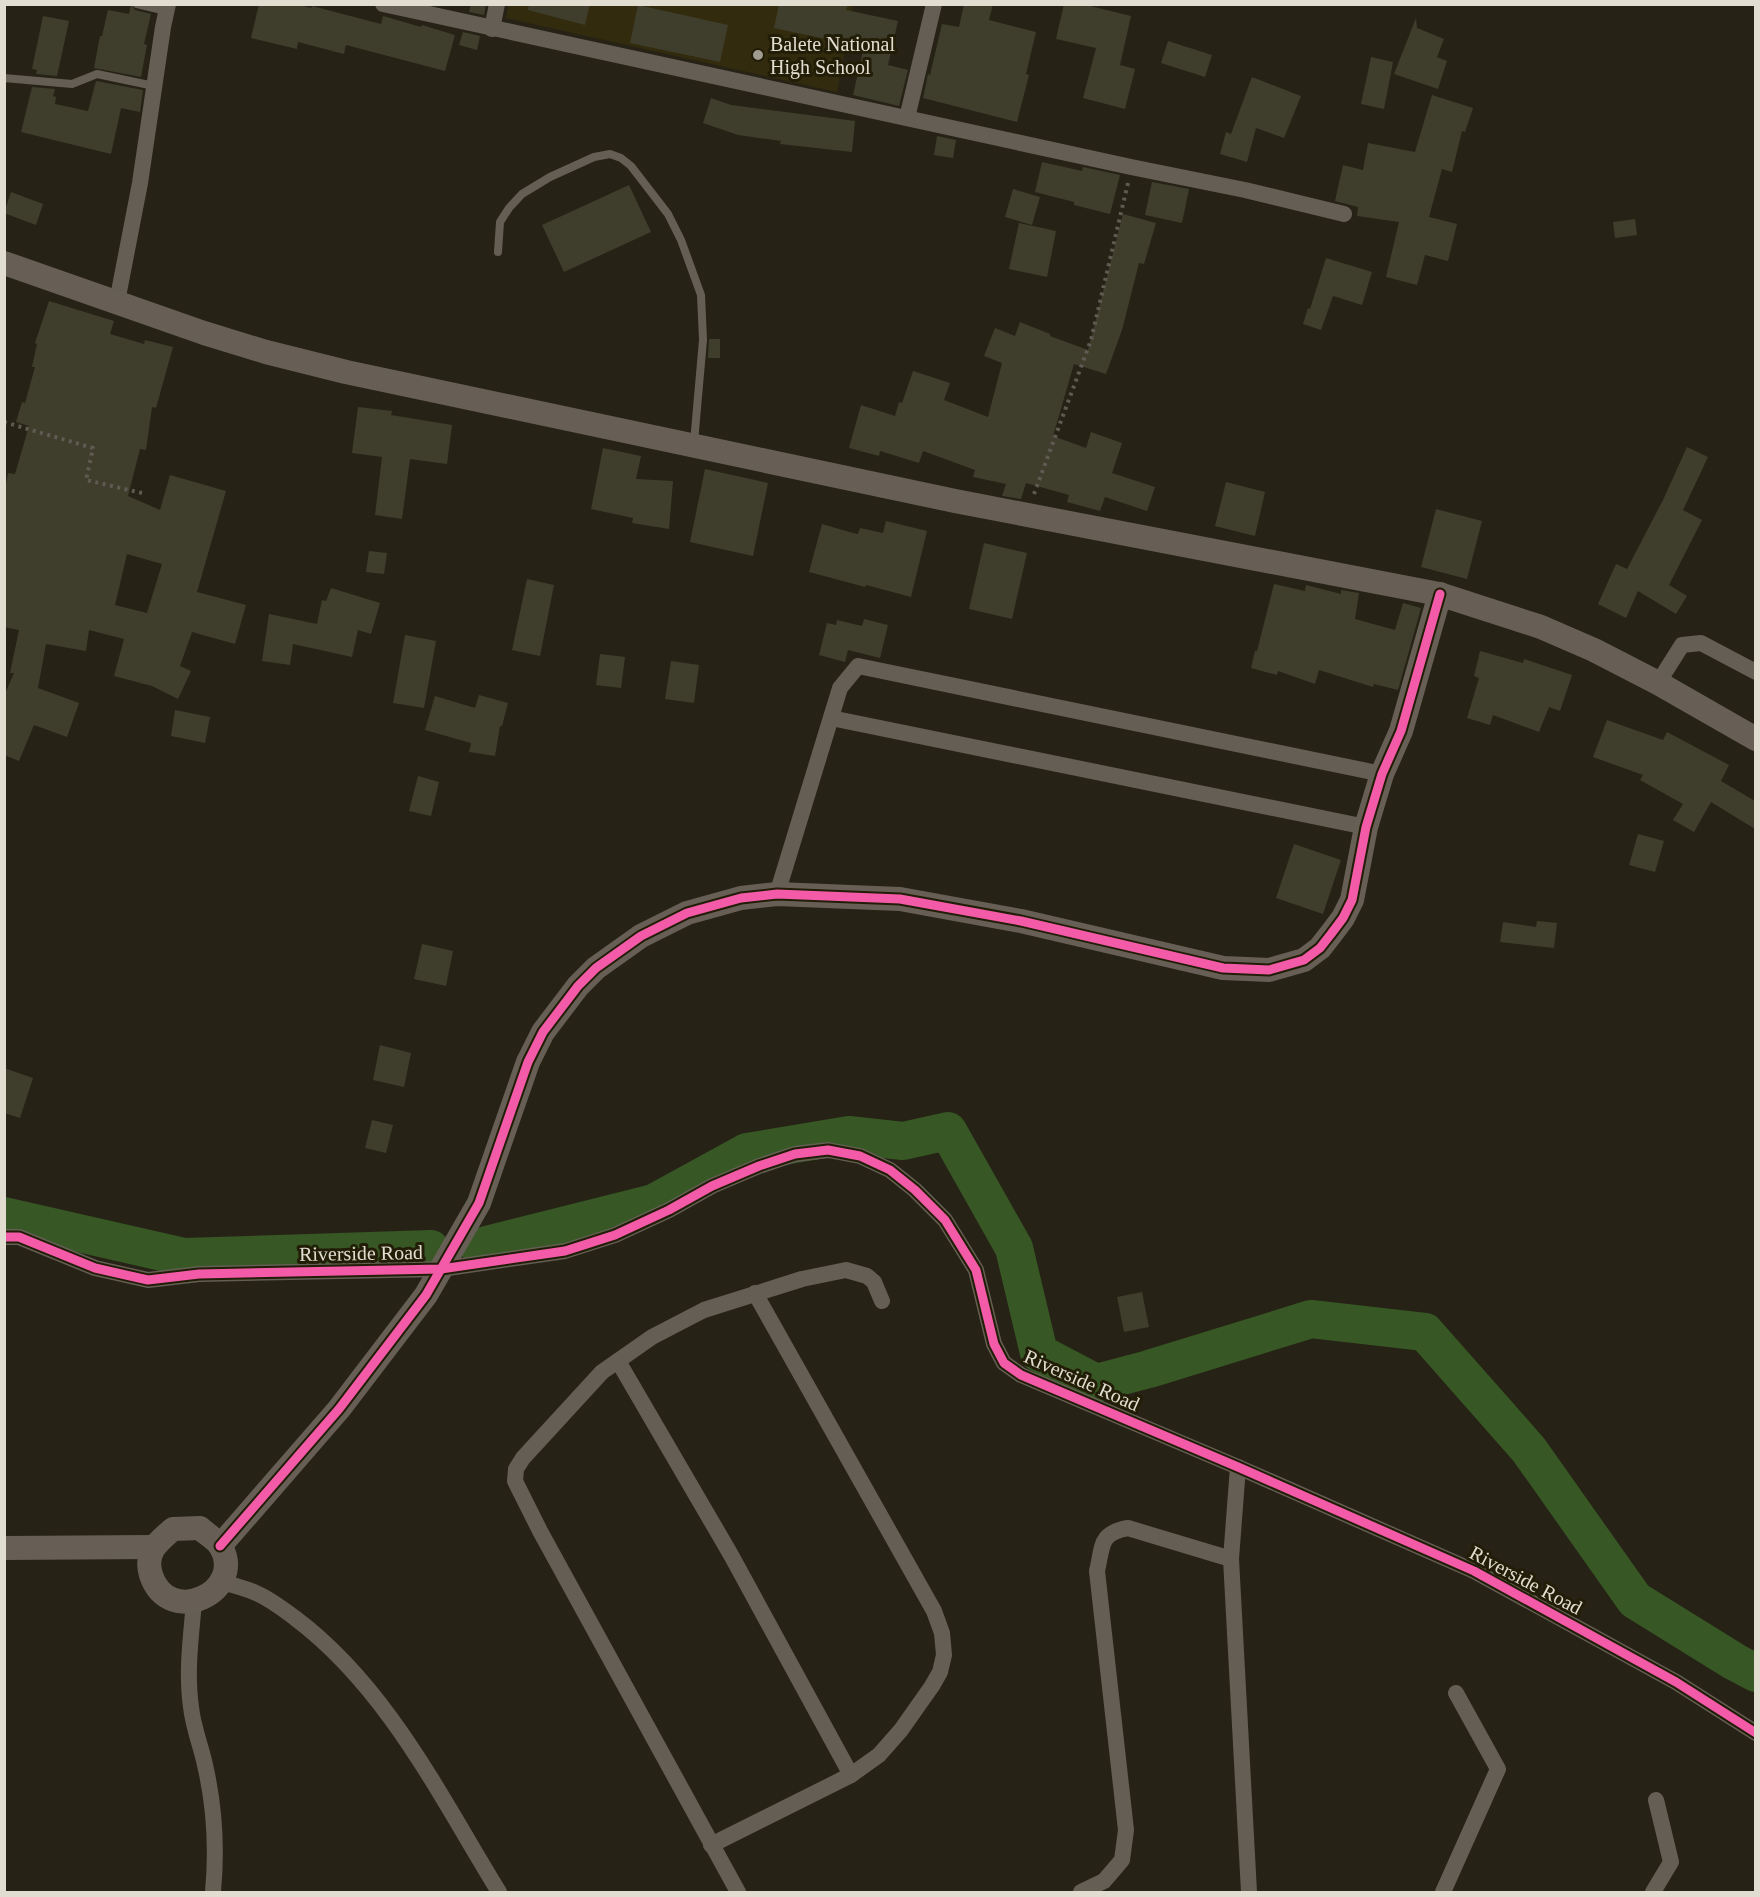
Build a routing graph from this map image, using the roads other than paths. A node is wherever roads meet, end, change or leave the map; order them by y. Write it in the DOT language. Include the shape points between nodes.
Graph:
graph roads {
  1 [pos="137,4"];
  2 [pos="497,4"];
  3 [pos="934,4"];
  4 [pos="392,6"];
  5 [pos="167,8"];
  6 [pos="492,28"];
  7 [pos="4,78"];
  8 [pos="154,86"];
  9 [pos="907,118"];
  10 [pos="1344,214"];
  11 [pos="498,252"];
  12 [pos="4,263"];
  13 [pos="117,302"];
  14 [pos="694,446"];
  15 [pos="1440,594"];
  16 [pos="1755,672"];
  17 [pos="1658,683"];
  18 [pos="831,718"];
  19 [pos="1755,739"];
  20 [pos="1382,774"];
  21 [pos="1366,828"];
  22 [pos="777,894"];
  23 [pos="4,1236"];
  24 [pos="441,1269"];
  25 [pos="755,1293"];
  26 [pos="882,1301"];
  27 [pos="618,1361"];
  28 [pos="1238,1467"];
  29 [pos="220,1546"];
  30 [pos="153,1547"];
  31 [pos="4,1548"];
  32 [pos="1231,1559"];
  33 [pos="221,1582"];
  34 [pos="194,1602"];
  35 [pos="1456,1693"];
  36 [pos="1755,1733"];
  37 [pos="851,1775"];
  38 [pos="1656,1800"];
  39 [pos="711,1845"];
  40 [pos="213,1893"];
  41 [pos="499,1893"];
  42 [pos="738,1893"];
  43 [pos="1081,1893"];
  44 [pos="1249,1893"];
  45 [pos="1443,1893"];
  46 [pos="1653,1893"];
  1 -- 5 [label="lane"];
  2 -- 6 [label="street"];
  3 -- 9 [label="street"];
  4 -- 6 [label="street"];
  5 -- 8 [label="street"];
  6 -- 9 [label="street"];
  7 -- 8 [label="lane" via="72,84 97,74"];
  8 -- 13 [label="street"];
  9 -- 10 [label="street"];
  11 -- 14 [label="lane" via="500,222 522,194 594,158 610,154 631,166 668,214 701,295 704,340"];
  12 -- 13 [label="street"];
  13 -- 14 [label="street" via="204,333 334,369"];
  14 -- 15 [label="street"];
  15 -- 17 [label="street" via="1541,627"];
  15 -- 20 [label="street" via="1401,731"];
  16 -- 17 [label="street" via="1701,643 1682,645"];
  17 -- 19 [label="street"];
  18 -- 20 [label="street" via="840,688 858,666"];
  18 -- 21 [label="street"];
  18 -- 22 [label="street"];
  20 -- 21 [label="street"];
  21 -- 22 [label="street" via="1352,900 1343,918 1320,948 1304,960 1269,970 1223,968 1021,921 900,899"];
  22 -- 24 [label="street" via="741,898 687,913 623,947 578,986 543,1032 528,1062 479,1203"];
  23 -- 24 [label="street, Riverside Road" via="19,1237 95,1268 148,1280 199,1274"];
  24 -- 28 [label="street, Riverside Road" via="565,1251 605,1238 712,1186 795,1154 828,1150 860,1156 891,1170 945,1220 976,1270 992,1338 1004,1363 1021,1375"];
  24 -- 29 [label="street" via="426,1295 339,1409"];
  25 -- 26 [label="street" via="846,1270 867,1276"];
  25 -- 27 [label="street" via="704,1310 652,1337"];
  25 -- 37 [label="street" via="934,1611 942,1634 944,1655 932,1686 879,1755"];
  27 -- 37 [label="street"];
  27 -- 39 [label="street" via="602,1372 523,1458 515,1481"];
  28 -- 32 [label="street"];
  28 -- 36 [label="street, Riverside Road" via="1474,1571 1676,1682"];
  29 -- 30 [label="street" via="200,1528 173,1528"];
  29 -- 33 [label="street" via="225,1564"];
  30 -- 31 [label="street"];
  30 -- 34 [label="street" via="148,1566 155,1585 169,1598"];
  32 -- 43 [label="street" via="1128,1528 1114,1531 1105,1539 1096,1571 1126,1830 1122,1860 1104,1881"];
  32 -- 44 [label="street"];
  33 -- 34 [label="street" via="208,1596"];
  33 -- 41 [label="street" via="256,1593 272,1603 342,1659 408,1743"];
  34 -- 40 [label="street" via="188,1676 191,1708 213,1808"];
  35 -- 45 [label="street" via="1498,1769"];
  37 -- 39 [label="street"];
  38 -- 46 [label="street" via="1671,1862"];
  39 -- 42 [label="street"];
}
